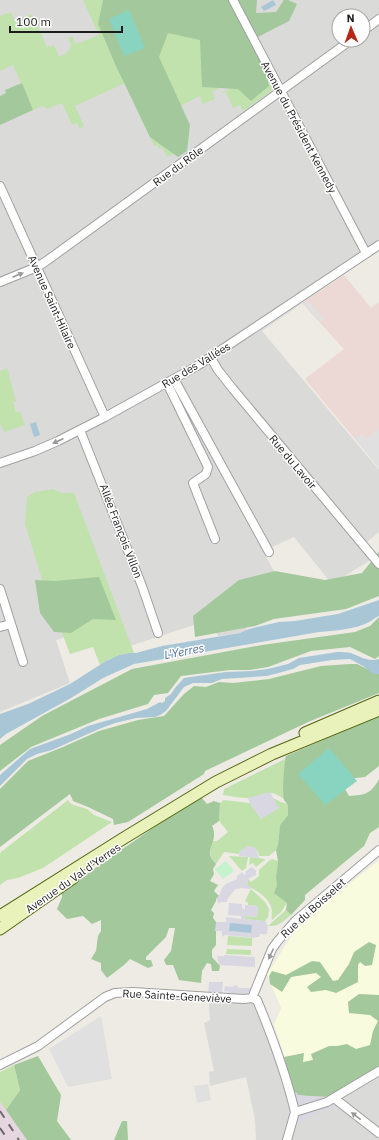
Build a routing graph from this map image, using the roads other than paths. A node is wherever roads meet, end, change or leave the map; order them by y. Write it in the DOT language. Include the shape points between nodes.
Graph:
graph roads {
  1 [pos="232,0"];
  2 [pos="340,48"];
  3 [pos="280,91"];
  4 [pos="0,186"];
  5 [pos="379,244"];
  6 [pos="366,253"];
  7 [pos="37,267"];
  8 [pos="0,282"];
  9 [pos="211,358"];
  10 [pos="170,381"];
  11 [pos="105,417"];
  12 [pos="80,430"];
  13 [pos="0,463"];
  14 [pos="216,539"];
  15 [pos="269,552"];
  16 [pos="379,564"];
  17 [pos="0,589"];
  18 [pos="11,624"];
  19 [pos="0,627"];
  20 [pos="158,633"];
  21 [pos="23,662"];
  22 [pos="379,701"];
  23 [pos="379,710"];
  24 [pos="272,754"];
  25 [pos="145,826"];
  26 [pos="379,850"];
  27 [pos="0,916"];
  28 [pos="0,929"];
  29 [pos="252,998"];
  30 [pos="0,1065"];
  31 [pos="379,1071"];
  32 [pos="334,1098"];
  33 [pos="295,1112"];
  34 [pos="379,1133"];
  35 [pos="287,1140"];
  1 -- 3 [label="street, Avenue du Président Kennedy"];
  2 -- 3 [label="street, Rue du Rôle"];
  3 -- 6 [label="street, Avenue du Président Kennedy"];
  3 -- 7 [label="street, Rue du Rôle"];
  4 -- 7 [label="street, Avenue Saint-Hilaire"];
  5 -- 6 [label="street, Rue des Vallées"];
  6 -- 9 [label="street, Rue des Vallées"];
  8 -- 7 [label="street, Rue du Rôle, one-way"];
  7 -- 11 [label="street, Avenue Saint-Hilaire"];
  9 -- 10 [label="street, Rue des Vallées"];
  9 -- 16 [label="street, Rue du Lavoir" via="222,377"];
  10 -- 11 [label="street, Rue des Vallées"];
  10 -- 14 [label="street" via="208,467 206,474 193,483"];
  10 -- 15 [label="street"];
  11 -- 12 [label="street, Rue des Vallées"];
  12 -- 13 [label="street, Rue des Vallées, one-way" via="35,451"];
  12 -- 20 [label="street, Allée François Villon"];
  17 -- 18 [label="street"];
  18 -- 19 [label="street"];
  18 -- 21 [label="street"];
  22 -- 24 [label="main road, Avenue du Val d'Yerres" via="300,736"];
  23 -- 24 [label="main road, Avenue du Val d'Yerres"];
  24 -- 25 [label="main road, Avenue du Val d'Yerres" via="216,782"];
  25 -- 27 [label="main road, Avenue du Val d'Yerres"];
  25 -- 28 [label="main road, Avenue du Val d'Yerres"];
  26 -- 29 [label="street, Rue du Boisselet, one-way" via="295,921 277,942"];
  29 -- 30 [label="street, Rue Sainte-Geneviève" via="115,993 105,997 32,1049"];
  29 -- 33 [label="street" via="257,1000 272,1036"];
  31 -- 32 [label="street"];
  32 -- 33 [label="street"];
  34 -- 32 [label="street, one-way"];
  33 -- 35 [label="street"];
}
